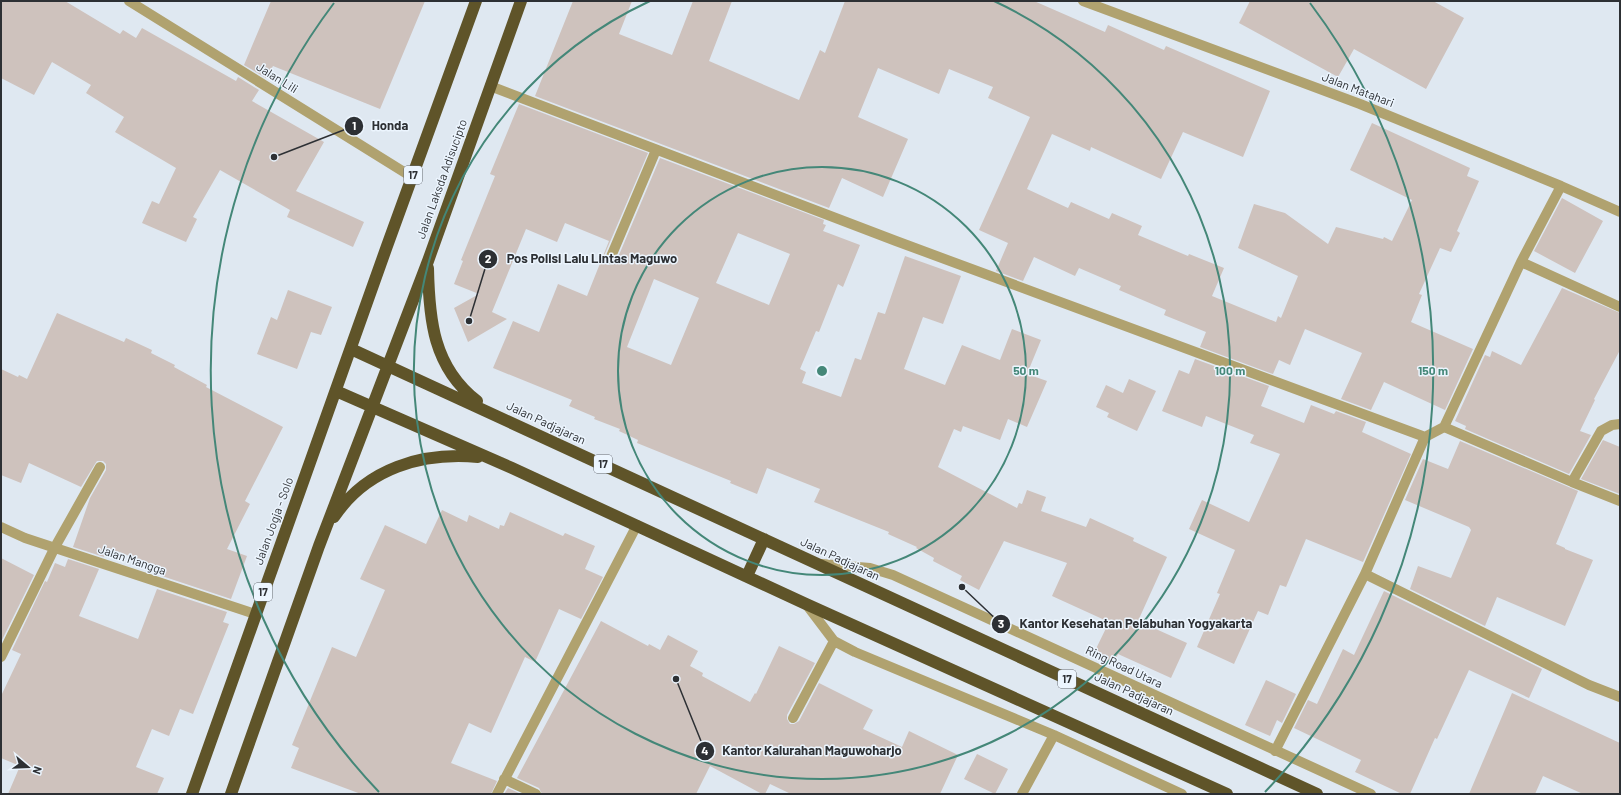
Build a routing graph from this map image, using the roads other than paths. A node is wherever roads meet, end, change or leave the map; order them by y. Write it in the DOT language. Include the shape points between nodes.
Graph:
graph roads {
  1 [pos="129,1"];
  2 [pos="476,1"];
  3 [pos="521,1"];
  4 [pos="1083,1"];
  5 [pos="490,86"];
  6 [pos="656,150"];
  7 [pos="412,177"];
  8 [pos="1561,186"];
  9 [pos="1620,212"];
  10 [pos="610,259"];
  11 [pos="428,261"];
  12 [pos="1521,262"];
  13 [pos="1620,307"];
  14 [pos="351,349"];
  15 [pos="388,366"];
  16 [pos="336,391"];
  17 [pos="373,406"];
  18 [pos="490,412"];
  19 [pos="1620,424"];
  20 [pos="1444,427"];
  21 [pos="1425,437"];
  22 [pos="487,458"];
  23 [pos="100,467"];
  24 [pos="1572,482"];
  25 [pos="1620,501"];
  26 [pos="636,525"];
  27 [pos="1,527"];
  28 [pos="325,531"];
  29 [pos="764,539"];
  30 [pos="55,547"];
  31 [pos="818,564"];
  32 [pos="1365,574"];
  33 [pos="747,576"];
  34 [pos="806,604"];
  35 [pos="255,614"];
  36 [pos="834,641"];
  37 [pos="1,658"];
  38 [pos="1620,698"];
  39 [pos="793,718"];
  40 [pos="1054,735"];
  41 [pos="1276,751"];
  42 [pos="504,779"];
  43 [pos="192,794"];
  44 [pos="231,794"];
  45 [pos="497,794"];
  46 [pos="536,794"];
  47 [pos="1022,794"];
  48 [pos="1182,794"];
  49 [pos="1227,794"];
  50 [pos="1317,794"];
  51 [pos="1371,794"];
  1 -- 7 [label="street, Jalan Lili"];
  2 -- 7 [label="highway, 17"];
  3 -- 5 [label="highway, Jalan Laksda Adisucipto"];
  4 -- 8 [label="street, Jalan Matahari" via="1360,104"];
  5 -- 6 [label="street"];
  5 -- 11 [label="highway, Jalan Laksda Adisucipto"];
  6 -- 10 [label="street"];
  6 -- 21 [label="street"];
  7 -- 14 [label="highway, 17"];
  8 -- 9 [label="street, Jalan Matahari"];
  8 -- 12 [label="street"];
  11 -- 15 [label="highway, Jalan Laksda Adisucipto"];
  11 -- 18 [label="highway" via="431,323 439,350 451,374 467,394"];
  12 -- 13 [label="street"];
  12 -- 20 [label="street"];
  14 -- 15 [label="highway, Jalan Padjajaran / 17"];
  14 -- 16 [label="highway, Jalan Jogja - Solo / 17"];
  15 -- 17 [label="highway"];
  15 -- 18 [label="highway, Jalan Padjajaran / 17"];
  16 -- 17 [label="highway"];
  16 -- 35 [label="highway, Jalan Jogja - Solo / 17"];
  17 -- 22 [label="highway"];
  17 -- 28 [label="highway"];
  18 -- 29 [label="highway, Jalan Padjajaran / 17"];
  19 -- 24 [label="street" via="1601,431"];
  20 -- 21 [label="street"];
  20 -- 24 [label="street"];
  21 -- 32 [label="street"];
  22 -- 26 [label="highway"];
  22 -- 28 [label="highway" via="433,457 402,464 378,475 358,491 337,513"];
  23 -- 30 [label="street"];
  24 -- 25 [label="street"];
  26 -- 33 [label="highway"];
  26 -- 42 [label="street"];
  27 -- 30 [label="street, Jalan Mangga"];
  28 -- 44 [label="highway"];
  29 -- 31 [label="highway, Jalan Padjajaran / 17"];
  29 -- 33 [label="highway"];
  30 -- 35 [label="street, Jalan Mangga"];
  30 -- 37 [label="street"];
  31 -- 41 [label="street, Ring Road Utara" via="870,568 893,575"];
  31 -- 50 [label="highway, Jalan Padjajaran / 17"];
  32 -- 38 [label="street"];
  32 -- 41 [label="street"];
  33 -- 34 [label="highway"];
  34 -- 36 [label="street"];
  34 -- 49 [label="highway"];
  35 -- 43 [label="highway, Jalan Jogja - Solo / 17"];
  36 -- 39 [label="street"];
  36 -- 40 [label="street"];
  40 -- 47 [label="street"];
  40 -- 48 [label="street"];
  41 -- 51 [label="street, Ring Road Utara"];
  42 -- 45 [label="street"];
  42 -- 46 [label="street"];
}
